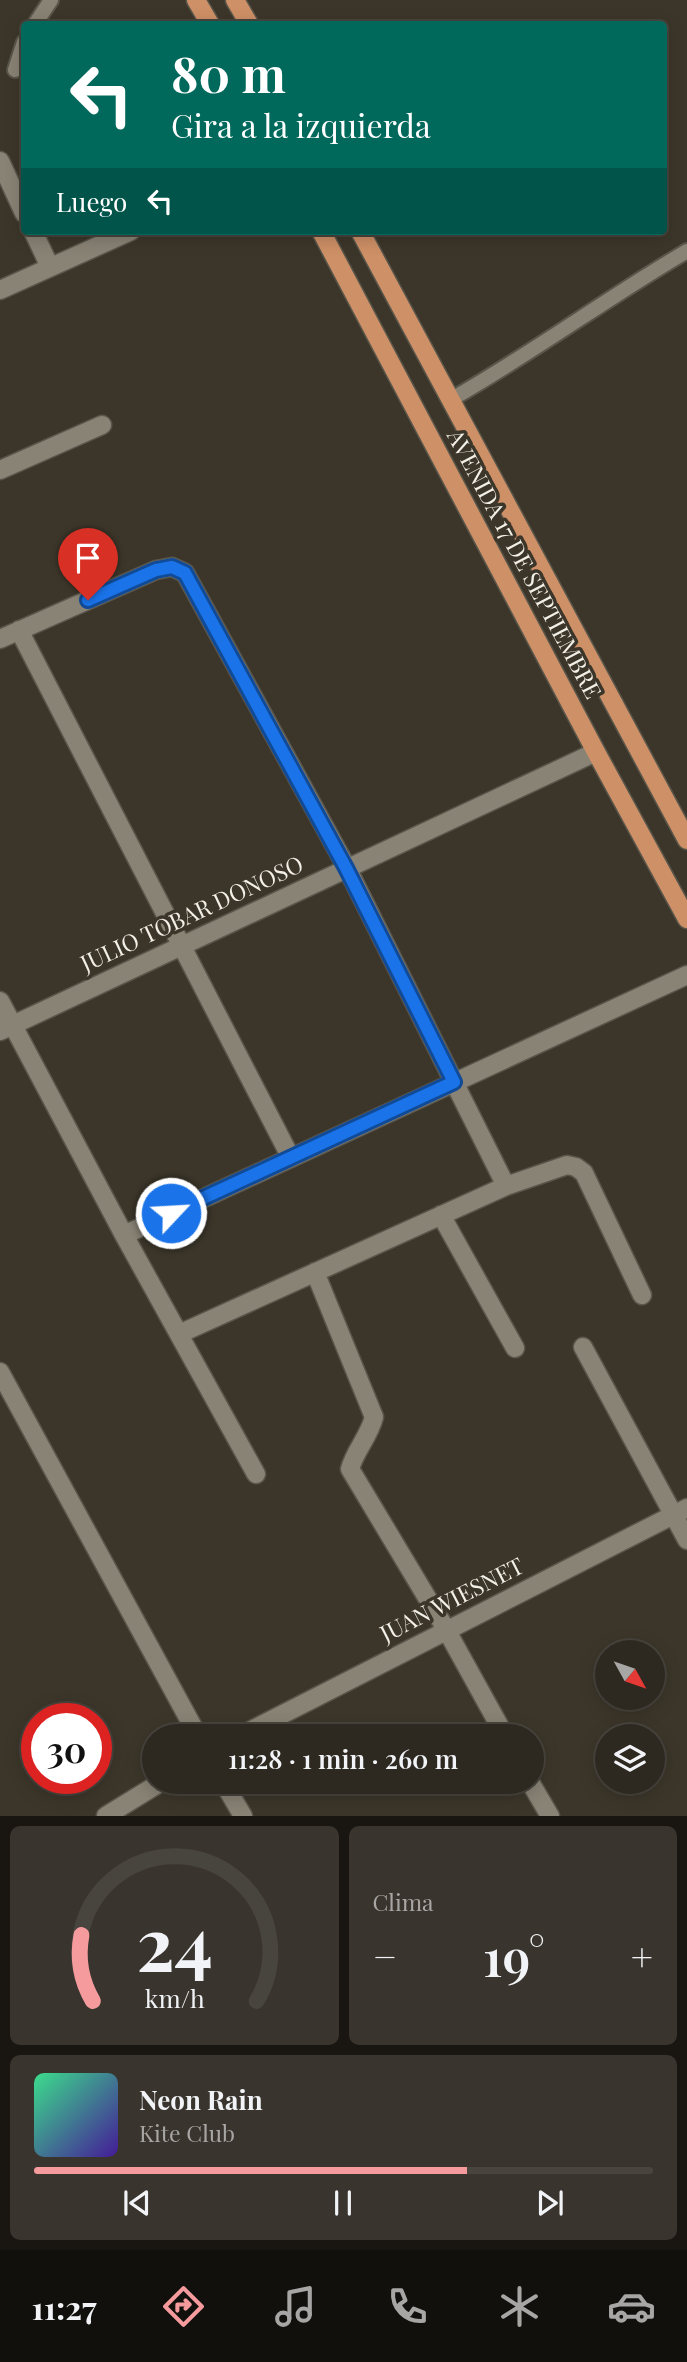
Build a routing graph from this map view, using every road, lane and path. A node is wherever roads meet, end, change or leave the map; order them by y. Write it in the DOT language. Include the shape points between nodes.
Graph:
graph roads {
  1 [pos="51,0"];
  2 [pos="196,0"];
  3 [pos="235,0"];
  4 [pos="37,21"];
  5 [pos="208,21"];
  6 [pos="246,21"];
  7 [pos="21,51"];
  8 [pos="15,69"];
  9 [pos="0,161"];
  10 [pos="21,206"];
  11 [pos="35,235"];
  12 [pos="122,235"];
  13 [pos="323,235"];
  14 [pos="362,235"];
  15 [pos="687,251"];
  16 [pos="50,267"];
  17 [pos="0,290"];
  18 [pos="450,400"];
  19 [pos="102,425"];
  20 [pos="0,470"];
  21 [pos="19,630"];
  22 [pos="0,639"];
  23 [pos="596,752"];
  24 [pos="687,840"];
  25 [pos="346,868"];
  26 [pos="687,919"];
  27 [pos="181,946"];
  28 [pos="687,975"];
  29 [pos="0,1001"];
  30 [pos="6,1028"];
  31 [pos="454,1082"];
  32 [pos="290,1158"];
  33 [pos="506,1186"];
  34 [pos="441,1215"];
  35 [pos="124,1235"];
  36 [pos="314,1272"];
  37 [pos="642,1294"];
  38 [pos="178,1334"];
  39 [pos="583,1347"];
  40 [pos="515,1348"];
  41 [pos="0,1372"];
  42 [pos="256,1474"];
  43 [pos="680,1512"];
  44 [pos="687,1540"];
  45 [pos="446,1630"];
  46 [pos="191,1724"];
  47 [pos="263,1724"];
  48 [pos="498,1724"];
  49 [pos="142,1794"];
  50 [pos="230,1794"];
  51 [pos="537,1794"];
  52 [pos="106,1816"];
  53 [pos="243,1816"];
  54 [pos="550,1816"];
  1 -- 4 [label="lane"];
  2 -- 5 [label="main road"];
  3 -- 6 [label="main road"];
  7 -- 8 [label="lane"];
  9 -- 10 [label="street"];
  11 -- 16 [label="street"];
  12 -- 16 [label="street"];
  13 -- 23 [label="main road, AVENIDA 17 DE SEPTIEMBRE"];
  14 -- 18 [label="main road, AVENIDA 17 DE SEPTIEMBRE"];
  15 -- 18 [label="lane"];
  16 -- 17 [label="street"];
  18 -- 24 [label="main road, AVENIDA 17 DE SEPTIEMBRE"];
  19 -- 20 [label="street"];
  21 -- 22 [label="street"];
  21 -- 25 [label="street" via="156,570 172,567 185,573"];
  21 -- 27 [label="street"];
  23 -- 25 [label="street, JULIO TOBAR DONOSO"];
  23 -- 26 [label="main road, AVENIDA 17 DE SEPTIEMBRE"];
  25 -- 27 [label="street, JULIO TOBAR DONOSO"];
  25 -- 31 [label="street"];
  27 -- 30 [label="street, JULIO TOBAR DONOSO"];
  27 -- 32 [label="street"];
  28 -- 31 [label="street"];
  29 -- 30 [label="street"];
  30 -- 35 [label="street"];
  31 -- 32 [label="street"];
  31 -- 33 [label="street"];
  32 -- 35 [label="street"];
  33 -- 34 [label="street"];
  33 -- 37 [label="street" via="567,1165 584,1172"];
  34 -- 36 [label="street"];
  34 -- 40 [label="street"];
  35 -- 38 [label="street"];
  36 -- 38 [label="street"];
  36 -- 45 [label="street" via="374,1418 350,1469"];
  38 -- 42 [label="street"];
  39 -- 43 [label="street"];
  41 -- 46 [label="street"];
  43 -- 44 [label="street"];
  43 -- 45 [label="street, JUAN WIESNET"];
  45 -- 47 [label="street, JUAN WIESNET"];
  45 -- 48 [label="street"];
  49 -- 52 [label="street"];
  50 -- 53 [label="street"];
  51 -- 54 [label="street"];
}
